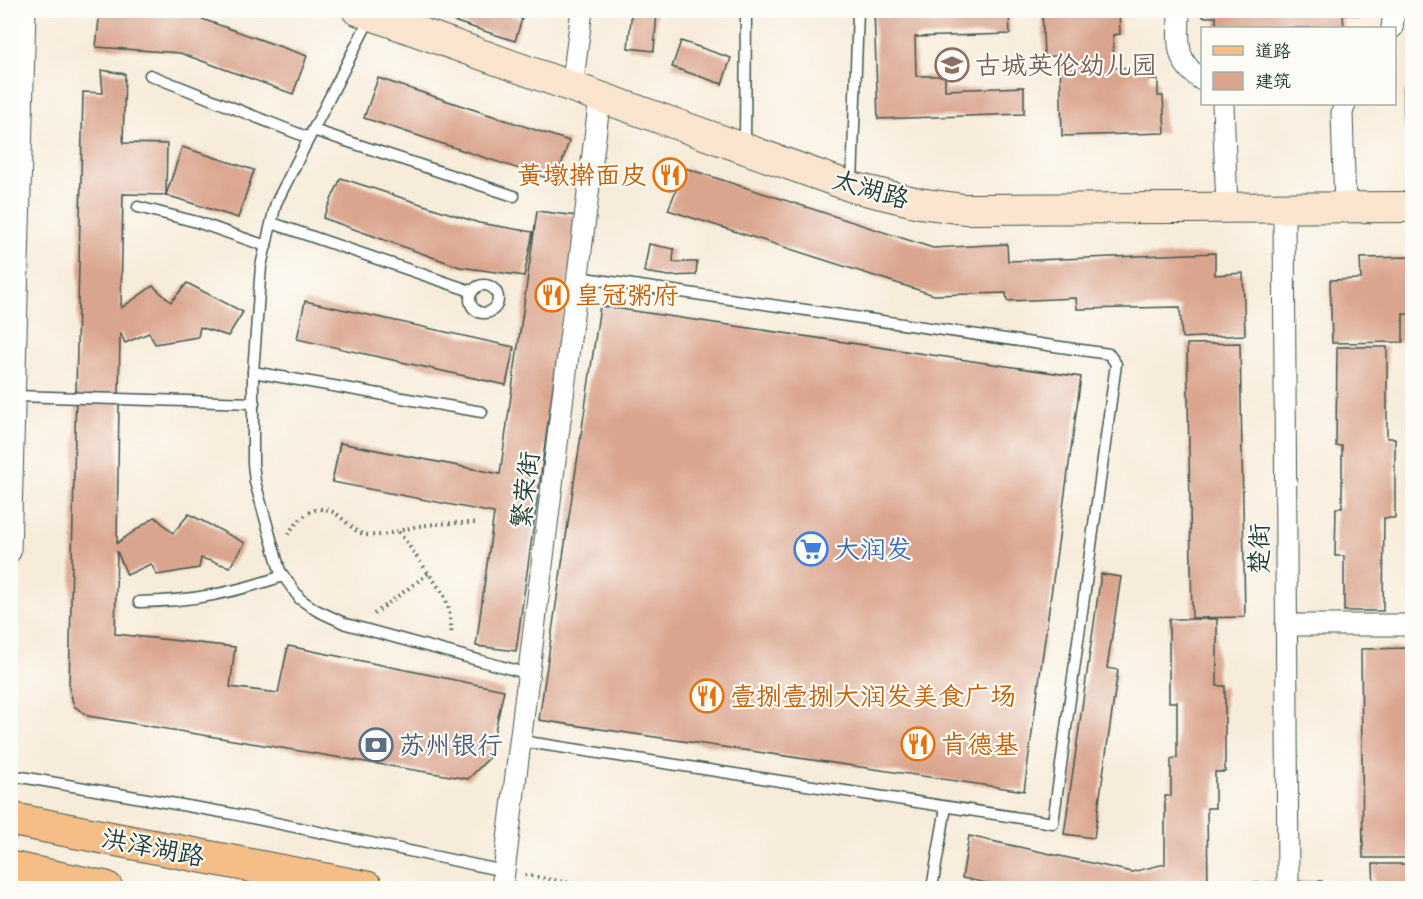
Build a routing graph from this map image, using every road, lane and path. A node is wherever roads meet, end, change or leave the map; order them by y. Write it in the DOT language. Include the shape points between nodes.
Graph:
graph roads {
  1 [pos="25,10"];
  2 [pos="582,10"];
  3 [pos="746,10"];
  4 [pos="858,10"];
  5 [pos="1179,10"];
  6 [pos="1394,10"];
  7 [pos="364,13"];
  8 [pos="1392,27"];
  9 [pos="150,75"];
  10 [pos="1201,79"];
  11 [pos="572,87"];
  12 [pos="600,97"];
  13 [pos="1223,105"];
  14 [pos="1345,105"];
  15 [pos="311,134"];
  16 [pos="745,149"];
  17 [pos="852,187"];
  18 [pos="514,196"];
  19 [pos="138,207"];
  20 [pos="1413,207"];
  21 [pos="1345,208"];
  22 [pos="1227,209"];
  23 [pos="1284,209"];
  24 [pos="272,222"];
  25 [pos="266,246"];
  26 [pos="578,277"];
  27 [pos="471,291"];
  28 [pos="254,372"];
  29 [pos="15,396"];
  30 [pos="254,404"];
  31 [pos="482,412"];
  32 [pos="475,523"];
  33 [pos="399,532"];
  34 [pos="10,552"];
  35 [pos="275,556"];
  36 [pos="429,573"];
  37 [pos="283,576"];
  38 [pos="140,602"];
  39 [pos="1286,625"];
  40 [pos="1413,626"];
  41 [pos="357,627"];
  42 [pos="455,654"];
  43 [pos="529,674"];
  44 [pos="521,741"];
  45 [pos="10,775"];
  46 [pos="946,807"];
  47 [pos="10,819"];
  48 [pos="10,868"];
  49 [pos="503,880"];
  50 [pos="106,888"];
  51 [pos="367,888"];
  52 [pos="599,888"];
  53 [pos="932,888"];
  54 [pos="1288,888"];
  1 -- 29 [label="street"];
  2 -- 11 [label="street"];
  3 -- 16 [label="lane"];
  4 -- 17 [label="lane"];
  5 -- 10 [label="street" via="1182,61"];
  6 -- 8 [label="street"];
  7 -- 11 [label="street, 太湖路"];
  7 -- 15 [label="lane"];
  9 -- 15 [label="lane"];
  11 -- 12 [label="street, 太湖路"];
  12 -- 16 [label="street, 太湖路"];
  12 -- 26 [label="street, 繁荣街"];
  13 -- 22 [label="street"];
  14 -- 21 [label="street"];
  15 -- 18 [label="lane"];
  15 -- 24 [label="lane" via="276,203"];
  16 -- 17 [label="street, 太湖路"];
  17 -- 22 [label="street, 太湖路" via="964,209"];
  19 -- 25 [label="lane"];
  20 -- 21 [label="street, 太湖路"];
  21 -- 23 [label="street, 太湖路"];
  22 -- 23 [label="street, 太湖路"];
  23 -- 39 [label="street, 楚街"];
  24 -- 25 [label="lane"];
  24 -- 27 [label="lane"];
  25 -- 28 [label="lane" via="261,266"];
  26 -- 43 [label="street, 繁荣街"];
  26 -- 46 [label="lane" via="1109,354 1116,364 1053,823"];
  28 -- 30 [label="lane"];
  28 -- 31 [label="lane"];
  29 -- 30 [label="lane"];
  29 -- 34 [label="street"];
  30 -- 35 [label="lane" via="255,482"];
  32 -- 33 [label="path" via="432,524"];
  33 -- 35 [label="path" via="369,535 356,531 332,510 319,509 293,526"];
  33 -- 36 [label="path"];
  35 -- 37 [label="lane"];
  36 -- 41 [label="path"];
  36 -- 42 [label="path" via="449,609"];
  37 -- 38 [label="lane" via="206,598"];
  37 -- 41 [label="lane" via="300,599"];
  39 -- 40 [label="street"];
  39 -- 54 [label="street, 楚街"];
  41 -- 42 [label="lane"];
  42 -- 43 [label="lane"];
  43 -- 44 [label="street, 繁荣街"];
  44 -- 46 [label="lane"];
  44 -- 49 [label="street, 繁荣街"];
  45 -- 49 [label="lane" via="233,814"];
  46 -- 53 [label="lane"];
  47 -- 51 [label="main road, 洪泽湖路"];
  48 -- 50 [label="main road, 洪泽湖路"];
  49 -- 52 [label="path"];
}
